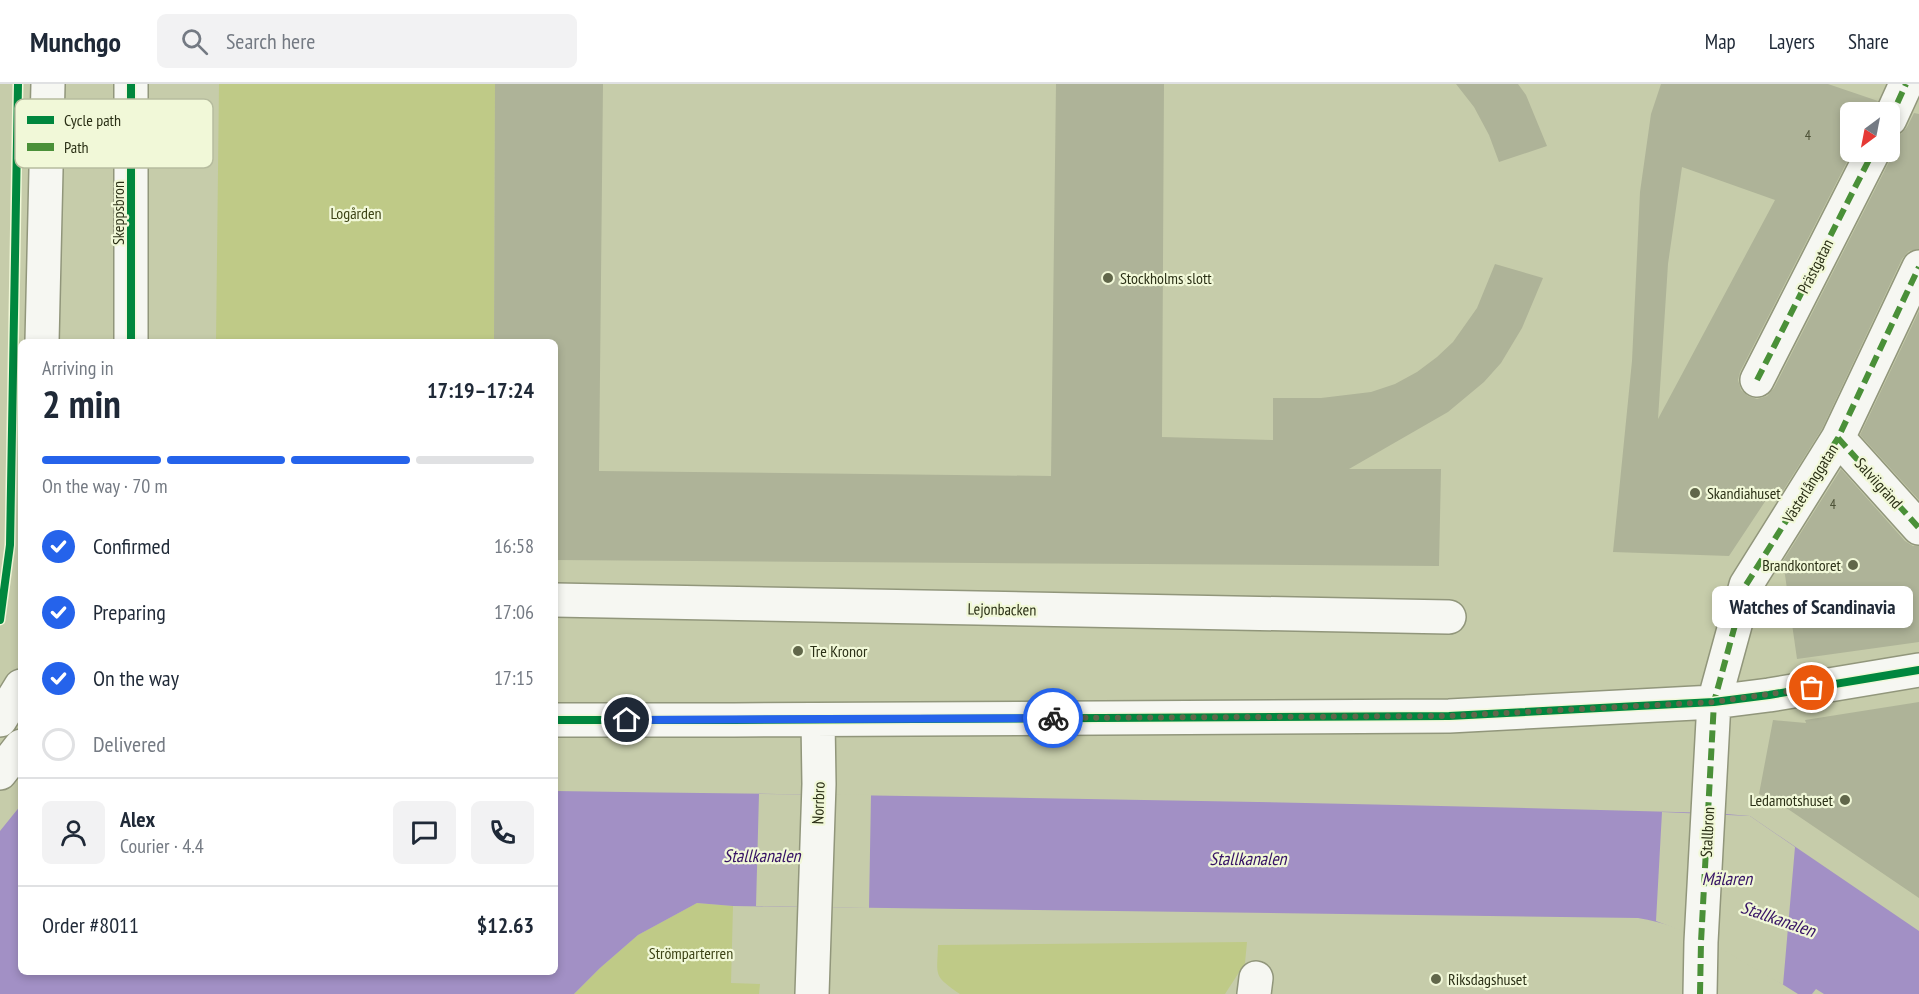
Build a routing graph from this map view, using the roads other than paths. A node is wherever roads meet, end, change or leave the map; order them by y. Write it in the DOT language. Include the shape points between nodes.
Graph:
graph roads {
  1 [pos="48,84"];
  2 [pos="1906,84"];
  3 [pos="1914,84"];
  4 [pos="1919,86"];
  5 [pos="48,99"];
  6 [pos="1898,102"];
  7 [pos="1868,162"];
  8 [pos="46,168"];
  9 [pos="131,168"];
  10 [pos="1919,267"];
  11 [pos="42,339"];
  12 [pos="131,339"];
  13 [pos="1757,380"];
  14 [pos="1838,438"];
  15 [pos="1919,528"];
  16 [pos="558,600"];
  17 [pos="1449,617"];
  18 [pos="1919,670"];
  19 [pos="1714,702"];
  20 [pos="558,720"];
  21 [pos="818,720"];
  22 [pos="1701,966"];
  23 [pos="812,994"];
  1 -- 5 [label="street"];
  2 -- 6 [label="street"];
  3 -- 4 [label="street"];
  7 -- 13 [label="street, Prästgatan"];
  8 -- 11 [label="street"];
  9 -- 12 [label="street, Skeppsbron"];
  10 -- 14 [label="street, Västerlånggatan"];
  14 -- 15 [label="street, Salviigränd"];
  14 -- 19 [label="street, Västerlånggatan" via="1746,585"];
  16 -- 17 [label="street, Lejonbacken"];
  18 -- 19 [label="street"];
  19 -- 21 [label="street" via="1404,717"];
  19 -- 22 [label="street, Stallbron"];
  20 -- 21 [label="street"];
  21 -- 23 [label="street, Norrbro"];
}
